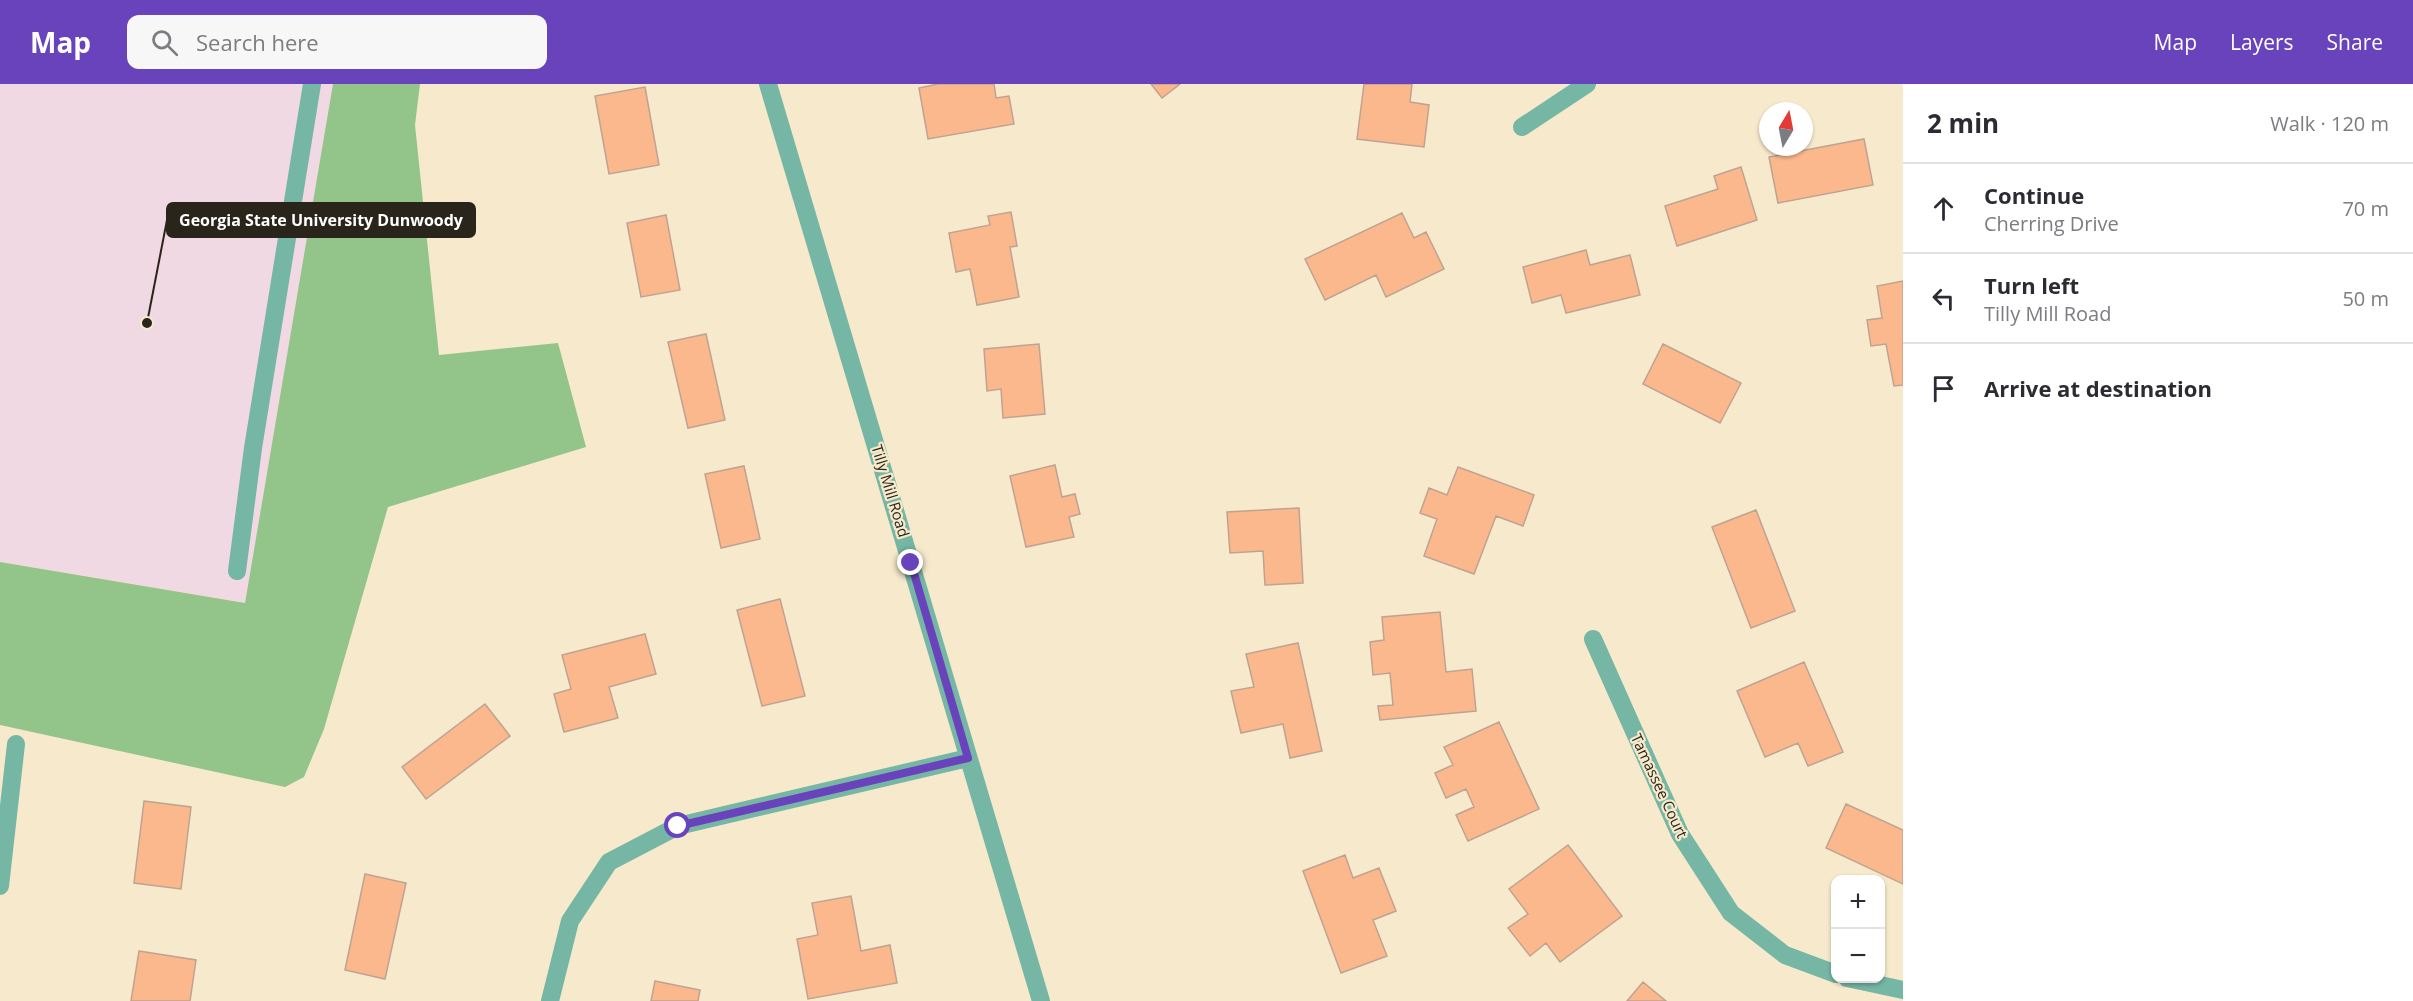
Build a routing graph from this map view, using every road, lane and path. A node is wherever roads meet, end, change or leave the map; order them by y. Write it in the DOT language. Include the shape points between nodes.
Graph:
graph roads {
  1 [pos="312,84"];
  2 [pos="768,84"];
  3 [pos="1587,84"];
  4 [pos="1522,127"];
  5 [pos="237,572"];
  6 [pos="1593,639"];
  7 [pos="16,744"];
  8 [pos="968,758"];
  9 [pos="0,886"];
  10 [pos="1831,972"];
  11 [pos="1870,983"];
  12 [pos="1903,990"];
  13 [pos="550,1001"];
  14 [pos="1041,1001"];
  1 -- 5 [label="street" via="253,448"];
  2 -- 8 [label="street, Tilly Mill Road"];
  3 -- 4 [label="street"];
  6 -- 10 [label="street, Tamassee Court" via="1680,834 1731,912 1785,956"];
  7 -- 9 [label="street"];
  8 -- 13 [label="street" via="678,826 609,862 570,921"];
  8 -- 14 [label="street, Tilly Mill Road"];
  11 -- 12 [label="street"];
}
